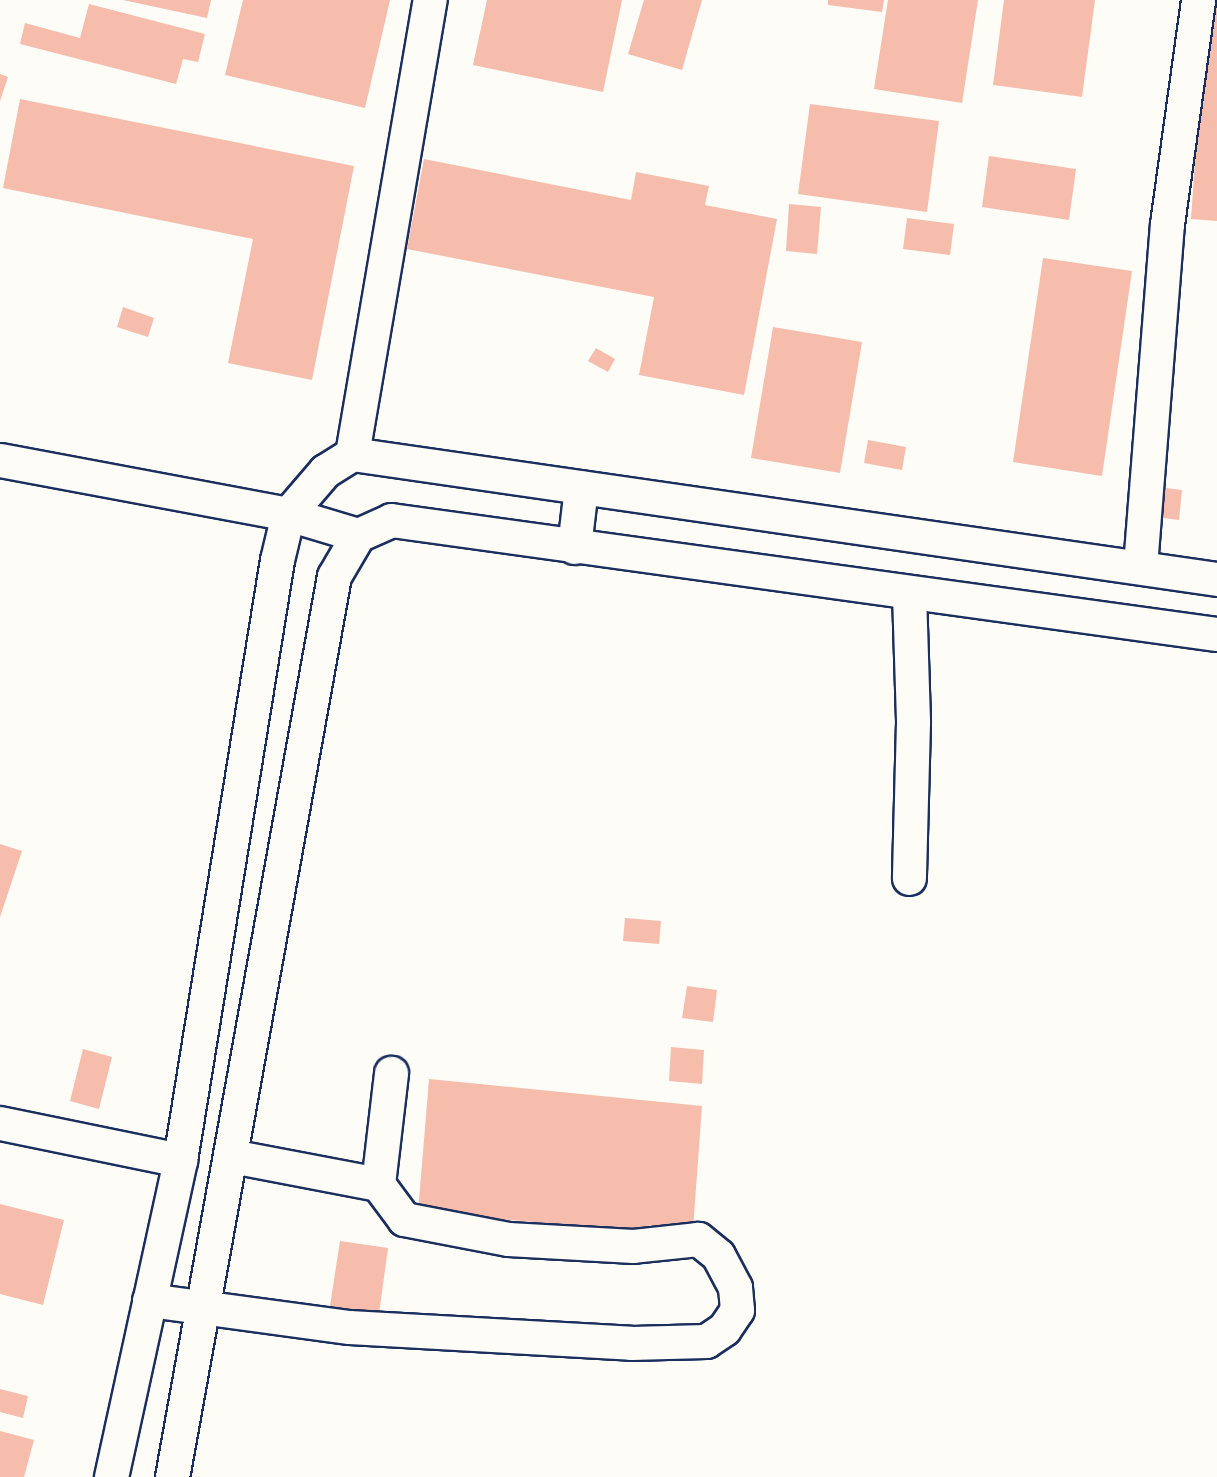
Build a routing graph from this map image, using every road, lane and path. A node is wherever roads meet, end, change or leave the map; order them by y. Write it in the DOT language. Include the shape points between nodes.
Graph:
graph roads {
  1 [pos="430,0"];
  2 [pos="1198,0"];
  3 [pos="352,454"];
  4 [pos="0,460"];
  5 [pos="581,487"];
  6 [pos="288,514"];
  7 [pos="358,535"];
  8 [pos="574,547"];
  9 [pos="1140,566"];
  10 [pos="1217,579"];
  11 [pos="909,593"];
  12 [pos="1217,634"];
  13 [pos="909,878"];
  14 [pos="391,1073"];
  15 [pos="0,1123"];
  16 [pos="231,1156"];
  17 [pos="180,1160"];
  18 [pos="378,1184"];
  19 [pos="149,1300"];
  20 [pos="204,1306"];
  21 [pos="111,1477"];
  22 [pos="172,1477"];
  1 -- 3 [label="street"];
  2 -- 9 [label="street" via="1167,224"];
  3 -- 5 [label="street"];
  3 -- 6 [label="street" via="325,471"];
  4 -- 6 [label="street"];
  5 -- 8 [label="street"];
  5 -- 9 [label="street"];
  6 -- 7 [label="street"];
  6 -- 17 [label="street"];
  7 -- 8 [label="street" via="391,520"];
  7 -- 16 [label="street" via="334,576"];
  8 -- 11 [label="street"];
  9 -- 10 [label="street"];
  11 -- 12 [label="street"];
  11 -- 13 [label="street" via="913,722"];
  14 -- 18 [label="street"];
  15 -- 17 [label="street"];
  16 -- 18 [label="street"];
  16 -- 20 [label="street"];
  17 -- 19 [label="street"];
  18 -- 20 [label="street" via="404,1219 508,1239 633,1246 698,1239 718,1254 735,1287 737,1310 724,1329 706,1341 631,1343 350,1327"];
  19 -- 20 [label="street"];
  19 -- 21 [label="street"];
  20 -- 22 [label="street"];
}
